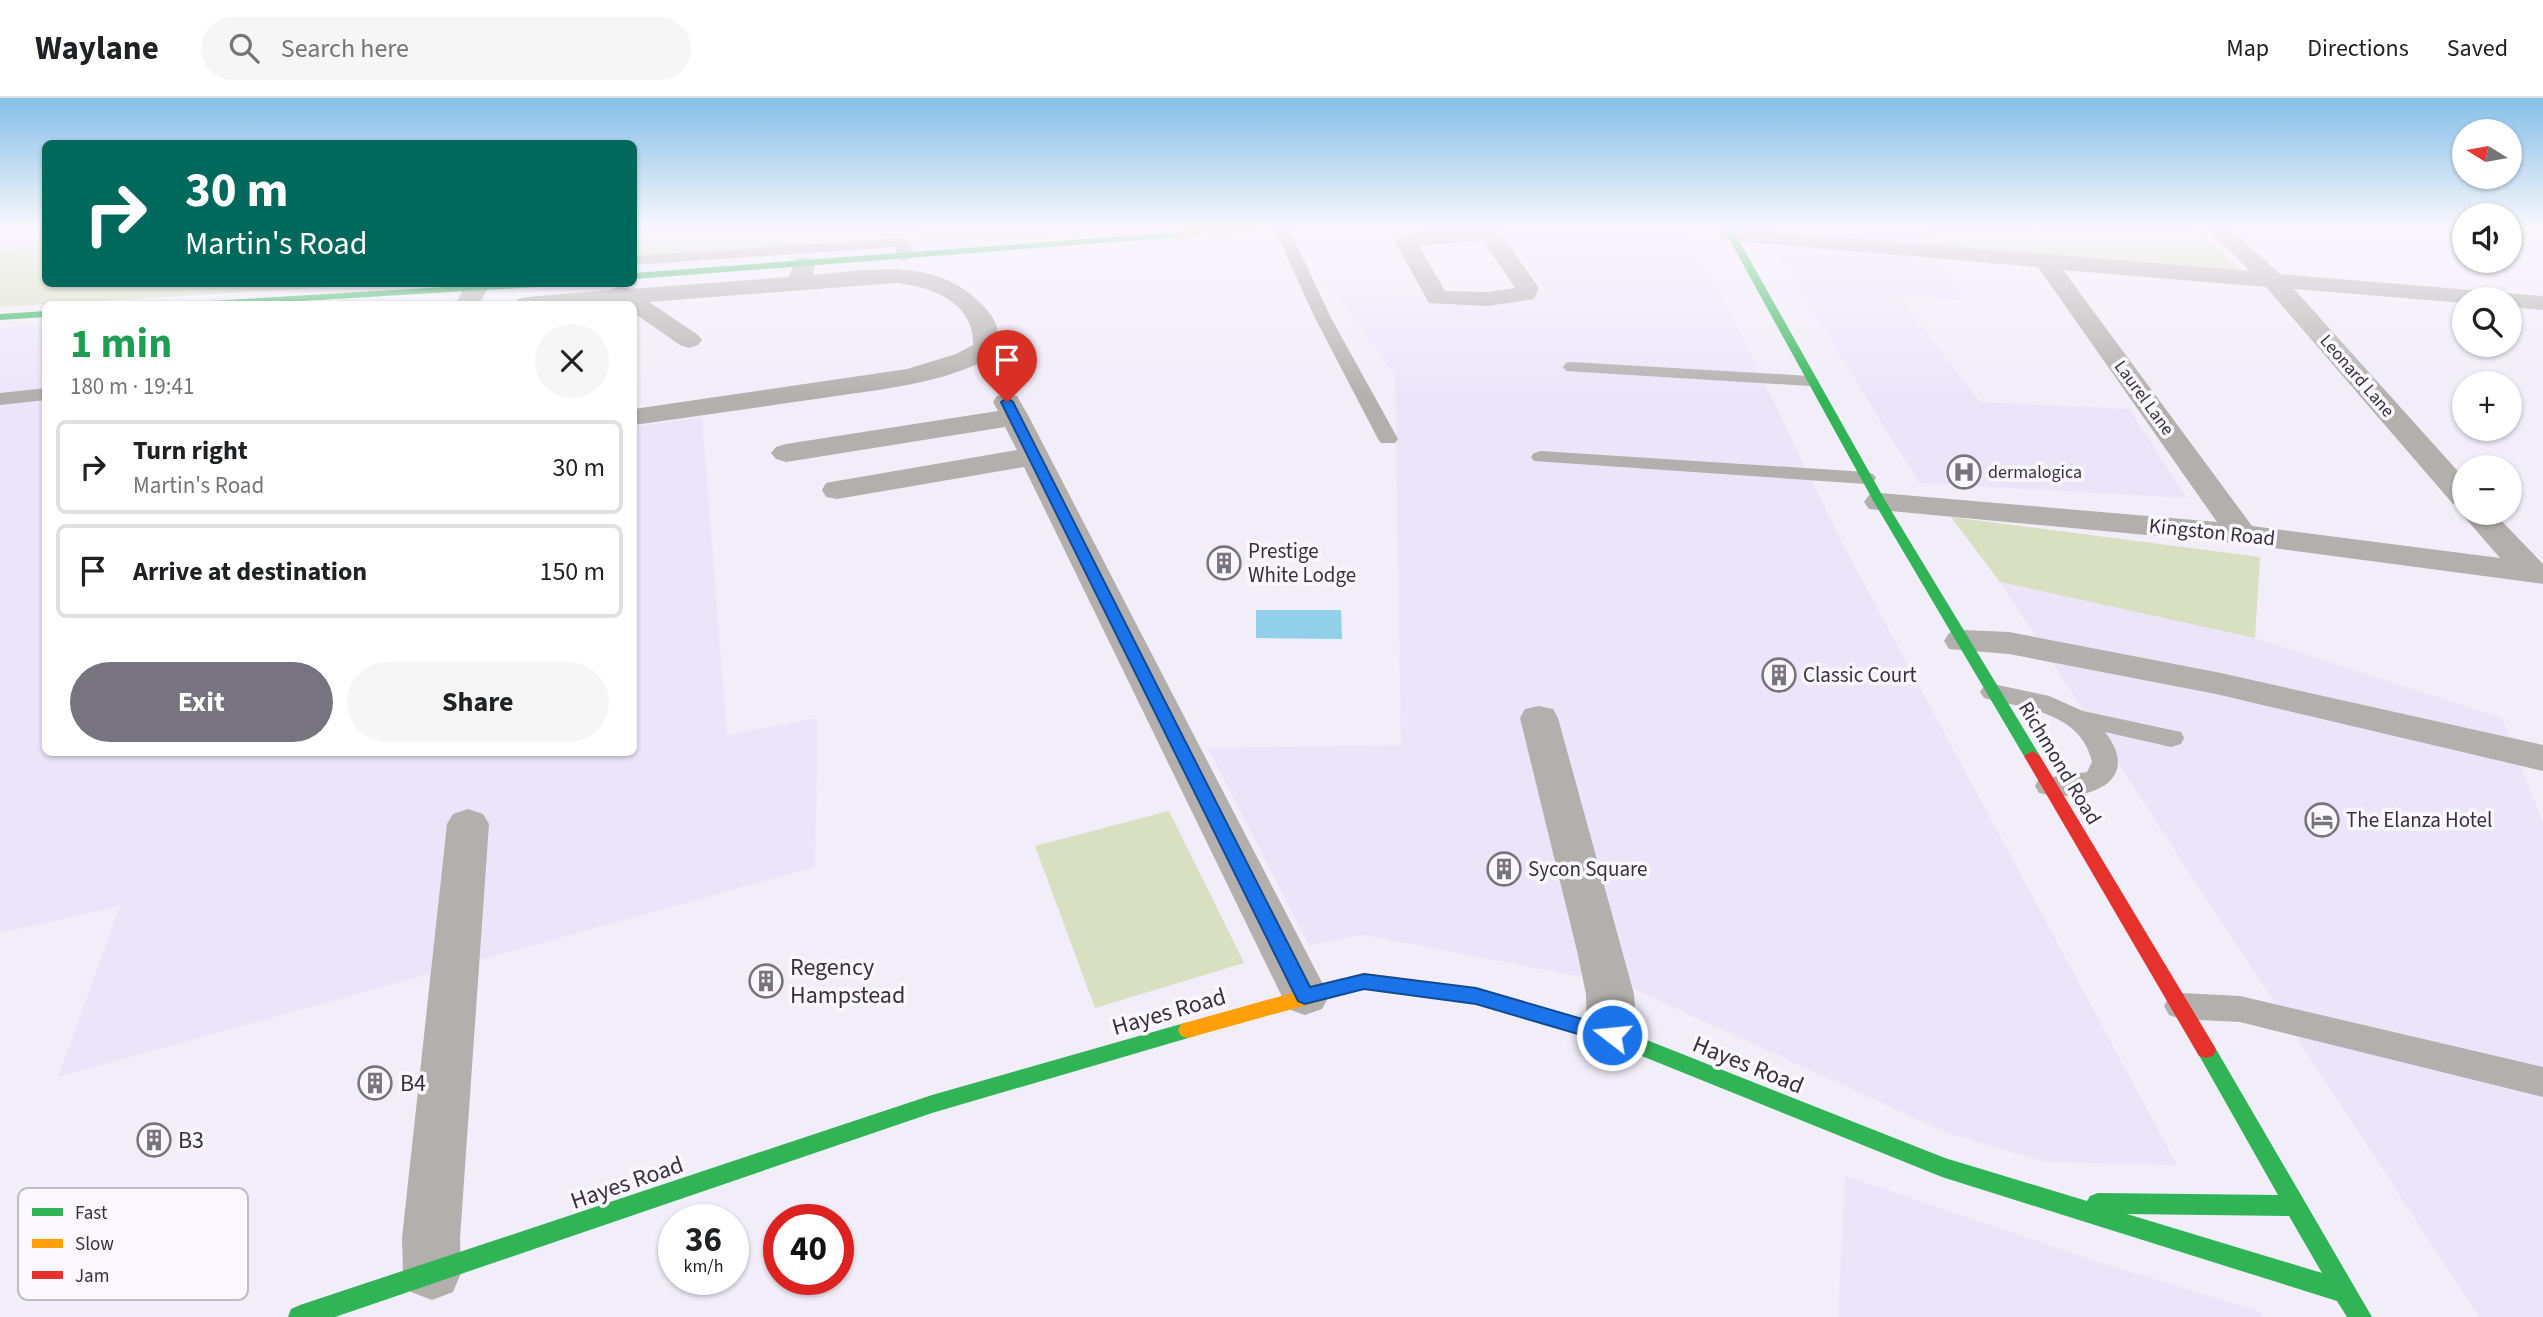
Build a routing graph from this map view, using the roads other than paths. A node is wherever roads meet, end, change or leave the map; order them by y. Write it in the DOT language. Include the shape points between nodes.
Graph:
graph roads {
  1 [pos="939,285"];
  2 [pos="1308,285"];
  3 [pos="1430,285"];
  4 [pos="1525,285"];
  5 [pos="1758,285"];
  6 [pos="2062,285"];
  7 [pos="2277,285"];
  8 [pos="2339,285"];
  9 [pos="520,287"];
  10 [pos="613,287"];
  11 [pos="625,287"];
  12 [pos="2452,295"];
  13 [pos="472,296"];
  14 [pos="308,301"];
  15 [pos="542,301"];
  16 [pos="2522,301"];
  17 [pos="2543,303"];
  18 [pos="42,314"];
  19 [pos="0,317"];
  20 [pos="689,340"];
  21 [pos="1572,367"];
  22 [pos="1810,381"];
  23 [pos="42,394"];
  24 [pos="0,399"];
  25 [pos="637,418"];
  26 [pos="1388,439"];
  27 [pos="786,453"];
  28 [pos="1035,456"];
  29 [pos="1541,457"];
  30 [pos="2452,484"];
  31 [pos="837,490"];
  32 [pos="1873,490"];
  33 [pos="2489,525"];
  34 [pos="2242,534"];
  35 [pos="2536,573"];
  36 [pos="1962,641"];
  37 [pos="1993,692"];
  38 [pos="1539,718"];
  39 [pos="2077,718"];
  40 [pos="2171,737"];
  41 [pos="2543,758"];
  42 [pos="2049,786"];
  43 [pos="468,824"];
  44 [pos="1305,996"];
  45 [pos="2181,1006"];
  46 [pos="1612,1035"];
  47 [pos="2543,1082"];
  48 [pos="2051,1202"];
  49 [pos="2296,1206"];
  50 [pos="432,1273"];
  51 [pos="2346,1292"];
  52 [pos="300,1317"];
  53 [pos="2360,1317"];
  1 -- 25 [label="street" via="980,314 987,334 986,348 965,360 911,377"];
  2 -- 26 [label="lane"];
  3 -- 4 [label="street" via="1437,298 1487,299 1526,294"];
  5 -- 22 [label="street, Richmond Road"];
  6 -- 34 [label="street, Laurel Lane"];
  7 -- 30 [label="street, Leonard Lane"];
  8 -- 12 [label="street"];
  9 -- 13 [label="street"];
  10 -- 15 [label="street"];
  11 -- 20 [label="street"];
  13 -- 14 [label="street"];
  16 -- 17 [label="street"];
  18 -- 19 [label="street"];
  21 -- 22 [label="lane"];
  22 -- 32 [label="street, Richmond Road"];
  23 -- 24 [label="lane"];
  27 -- 28 [label="street" via="1011,410"];
  28 -- 31 [label="street"];
  28 -- 44 [label="street"];
  29 -- 32 [label="lane"];
  32 -- 34 [label="street, Kingston Road"];
  32 -- 36 [label="street, Richmond Road"];
  33 -- 35 [label="street"];
  34 -- 35 [label="street, Kingston Road"];
  36 -- 37 [label="street, Richmond Road"];
  36 -- 41 [label="street" via="2009,643 2216,683"];
  37 -- 39 [label="lane" via="2048,704"];
  37 -- 42 [label="street, Richmond Road"];
  38 -- 46 [label="street" via="1601,951"];
  39 -- 40 [label="lane"];
  39 -- 42 [label="lane" via="2102,748 2105,771 2087,782"];
  42 -- 45 [label="street, Richmond Road"];
  43 -- 50 [label="street" via="431,1238"];
  44 -- 46 [label="street, Hayes Road" via="1364,981 1476,996"];
  44 -- 50 [label="street, Hayes Road" via="932,1104"];
  45 -- 47 [label="lane" via="2240,1009"];
  45 -- 49 [label="street, Richmond Road"];
  46 -- 48 [label="street, Hayes Road" via="1942,1167"];
  48 -- 49 [label="street, Hayes Road"];
  48 -- 51 [label="street, Hayes Road"];
  49 -- 51 [label="street, Richmond Road"];
  50 -- 52 [label="street, Hayes Road"];
  51 -- 53 [label="street, Richmond Road"];
}
